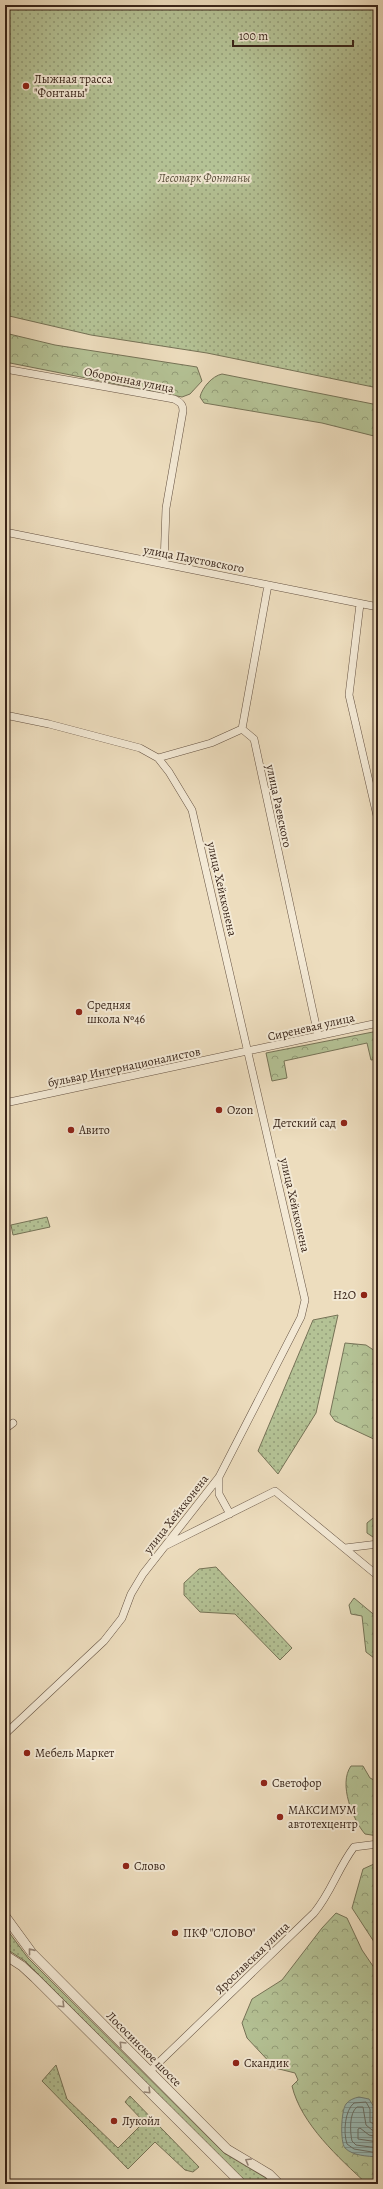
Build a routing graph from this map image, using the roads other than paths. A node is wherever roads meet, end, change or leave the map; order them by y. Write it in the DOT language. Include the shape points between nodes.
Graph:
graph roads {
  1 [pos="5,368"];
  2 [pos="5,532"];
  3 [pos="164,564"];
  4 [pos="268,585"];
  5 [pos="360,604"];
  6 [pos="378,607"];
  7 [pos="5,716"];
  8 [pos="242,729"];
  9 [pos="158,758"];
  10 [pos="378,820"];
  11 [pos="378,1023"];
  12 [pos="318,1035"];
  13 [pos="248,1052"];
  14 [pos="5,1103"];
  15 [pos="13,1423"];
  16 [pos="5,1429"];
  17 [pos="219,1477"];
  18 [pos="230,1514"];
  19 [pos="378,1544"];
  20 [pos="166,1546"];
  21 [pos="345,1548"];
  22 [pos="378,1576"];
  23 [pos="5,1734"];
  24 [pos="378,1844"];
  25 [pos="5,1916"];
  26 [pos="5,1955"];
  27 [pos="150,2071"];
  28 [pos="242,2184"];
  29 [pos="279,2184"];
  1 -- 3 [label="street, Оборонная улица" via="180,402 183,411 166,508"];
  2 -- 3 [label="street, улица Паустовского"];
  3 -- 4 [label="street, улица Паустовского"];
  4 -- 5 [label="street, улица Паустовского"];
  4 -- 8 [label="street"];
  5 -- 6 [label="street, улица Паустовского"];
  5 -- 10 [label="street" via="349,695"];
  7 -- 9 [label="street, улица Хейкконена" via="49,724 140,748"];
  8 -- 9 [label="street" via="211,743"];
  8 -- 12 [label="street, улица Раевского" via="254,738"];
  9 -- 13 [label="street, улица Хейкконена" via="192,810"];
  11 -- 12 [label="street, Сиреневая улица"];
  12 -- 13 [label="street, Сиреневая улица"];
  13 -- 14 [label="street, бульвар Интернационалистов"];
  13 -- 17 [label="street, улица Хейкконена" via="305,1300 301,1317"];
  15 -- 16 [label="street"];
  17 -- 18 [label="street" via="219,1494"];
  17 -- 20 [label="street, улица Хейкконена"];
  18 -- 20 [label="street"];
  18 -- 21 [label="street" via="275,1491"];
  19 -- 21 [label="street"];
  20 -- 23 [label="street, улица Хейкконена" via="143,1574 131,1594 122,1618 104,1641"];
  21 -- 22 [label="street"];
  24 -- 27 [label="street, Ярославская улица" via="354,1847 344,1860 324,1901 314,1913"];
  27 -- 25 [label="street, Лососинское шоссе, one-way" via="32,1953"];
  26 -- 28 [label="street, one-way" via="35,1978"];
  29 -- 27 [label="street, Лососинское шоссе, one-way" via="269,2174 227,2149"];
}
